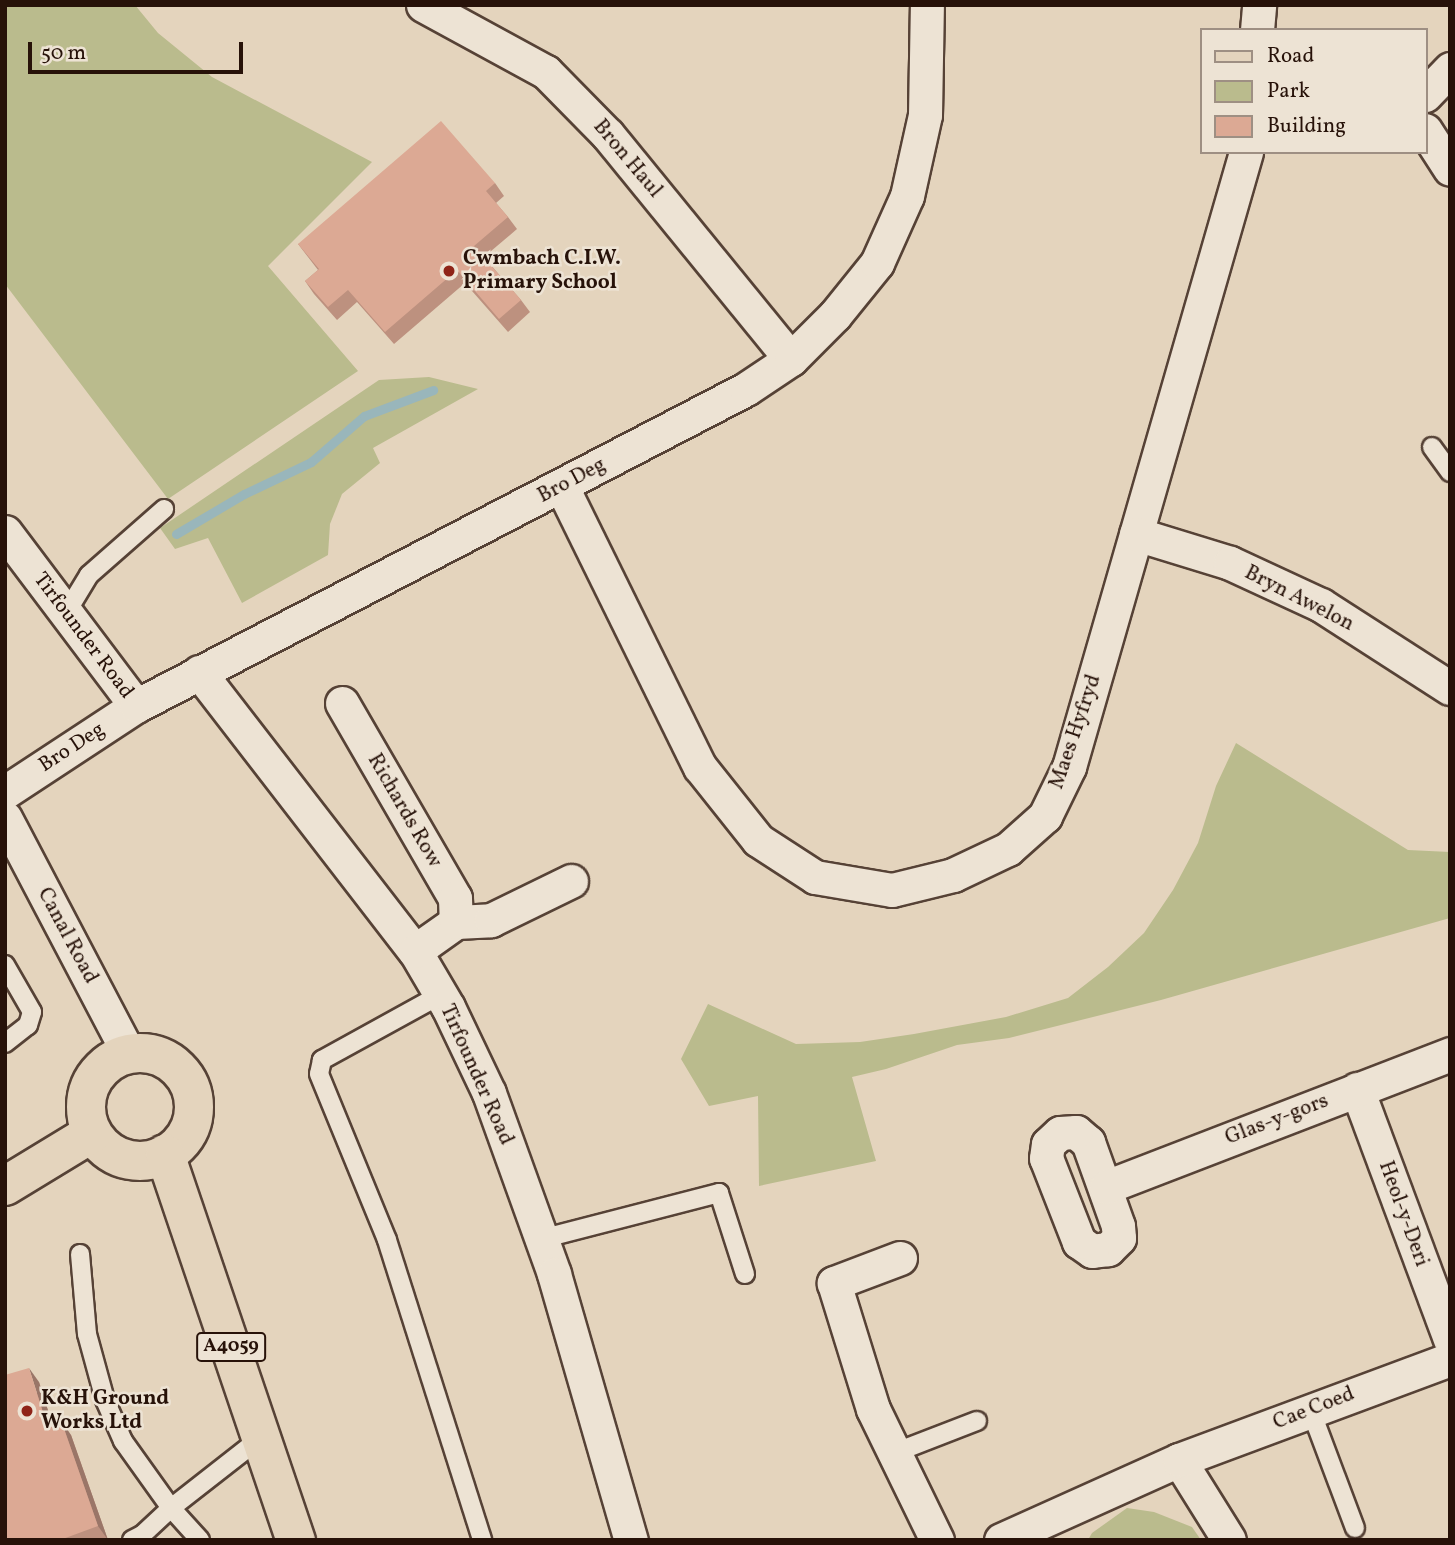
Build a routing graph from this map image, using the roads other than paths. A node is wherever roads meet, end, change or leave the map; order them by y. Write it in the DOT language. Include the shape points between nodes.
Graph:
graph roads {
  1 [pos="424,5"];
  2 [pos="927,5"];
  3 [pos="1259,5"];
  4 [pos="1257,28"];
  5 [pos="1450,69"];
  6 [pos="1427,93"];
  7 [pos="1427,133"];
  8 [pos="1245,154"];
  9 [pos="1450,169"];
  10 [pos="791,359"];
  11 [pos="1432,447"];
  12 [pos="1450,471"];
  13 [pos="562,487"];
  14 [pos="164,509"];
  15 [pos="5,532"];
  16 [pos="1136,534"];
  17 [pos="66,612"];
  18 [pos="199,672"];
  19 [pos="1448,680"];
  20 [pos="342,703"];
  21 [pos="136,706"];
  22 [pos="5,792"];
  23 [pos="5,818"];
  24 [pos="570,881"];
  25 [pos="456,922"];
  26 [pos="415,951"];
  27 [pos="5,965"];
  28 [pos="440,995"];
  29 [pos="5,1043"];
  30 [pos="129,1054"];
  31 [pos="1450,1055"];
  32 [pos="1357,1088"];
  33 [pos="92,1133"];
  34 [pos="166,1154"];
  35 [pos="5,1186"];
  36 [pos="1106,1186"];
  37 [pos="541,1239"];
  38 [pos="80,1254"];
  39 [pos="900,1258"];
  40 [pos="746,1274"];
  41 [pos="1450,1339"];
  42 [pos="1450,1359"];
  43 [pos="1311,1411"];
  44 [pos="977,1421"];
  45 [pos="262,1437"];
  46 [pos="894,1453"];
  47 [pos="1179,1460"];
  48 [pos="171,1508"];
  49 [pos="1355,1528"];
  50 [pos="1023,1536"];
  51 [pos="132,1540"];
  52 [pos="200,1540"];
  53 [pos="296,1540"];
  54 [pos="482,1540"];
  55 [pos="631,1540"];
  56 [pos="937,1540"];
  57 [pos="1229,1540"];
  1 -- 10 [label="street, Bron Haul" via="546,72 608,135"];
  2 -- 10 [label="street, Bro Deg" via="925,115 907,196 877,263"];
  3 -- 4 [label="street"];
  5 -- 6 [label="street"];
  7 -- 9 [label="street"];
  8 -- 16 [label="street, Maes Hyfryd"];
  10 -- 13 [label="street, Bro Deg" via="746,389"];
  11 -- 12 [label="lane"];
  13 -- 16 [label="street, Maes Hyfryd" via="700,767 758,840 815,877 892,890 964,870 1008,849 1045,816 1069,767"];
  13 -- 18 [label="street, Bro Deg"];
  14 -- 17 [label="lane" via="89,575"];
  15 -- 17 [label="street, Tirfounder Road"];
  16 -- 19 [label="street, Bryn Awelon" via="1230,563 1321,605"];
  17 -- 21 [label="street, Tirfounder Road"];
  18 -- 21 [label="street, Bro Deg"];
  18 -- 26 [label="street, Tirfounder Road"];
  20 -- 25 [label="street, Richards Row" via="455,898"];
  21 -- 22 [label="street, Bro Deg"];
  23 -- 30 [label="street, Canal Road"];
  24 -- 25 [label="street" via="491,920"];
  25 -- 26 [label="street"];
  26 -- 28 [label="street, Tirfounder Road"];
  27 -- 29 [label="lane" via="32,1012 28,1024"];
  28 -- 37 [label="street, Tirfounder Road" via="489,1093"];
  28 -- 54 [label="lane" via="322,1060 319,1074 387,1240"];
  30 -- 33 [label="main road" via="113,1059 90,1084 86,1109"];
  30 -- 34 [label="main road" via="146,1053 177,1067 193,1096 189,1130"];
  31 -- 32 [label="street, Glas-y-gors"];
  32 -- 36 [label="street, Glas-y-gors"];
  32 -- 41 [label="street, Heol-y-Deri"];
  33 -- 34 [label="main road" via="117,1156 150,1160"];
  33 -- 35 [label="main road"];
  34 -- 45 [label="main road, A4059"];
  37 -- 40 [label="lane" via="719,1193"];
  37 -- 55 [label="street, Tirfounder Road"];
  38 -- 48 [label="lane" via="87,1334 105,1400 123,1441"];
  39 -- 46 [label="street" via="834,1283 873,1409"];
  42 -- 43 [label="street, Cae Coed"];
  43 -- 47 [label="street, Cae Coed"];
  43 -- 49 [label="lane"];
  44 -- 46 [label="lane"];
  45 -- 48 [label="lane"];
  45 -- 53 [label="main road, A4059"];
  46 -- 56 [label="street"];
  47 -- 50 [label="street, Cae Coed"];
  47 -- 57 [label="street"];
  48 -- 51 [label="lane"];
  48 -- 52 [label="lane"];
}
